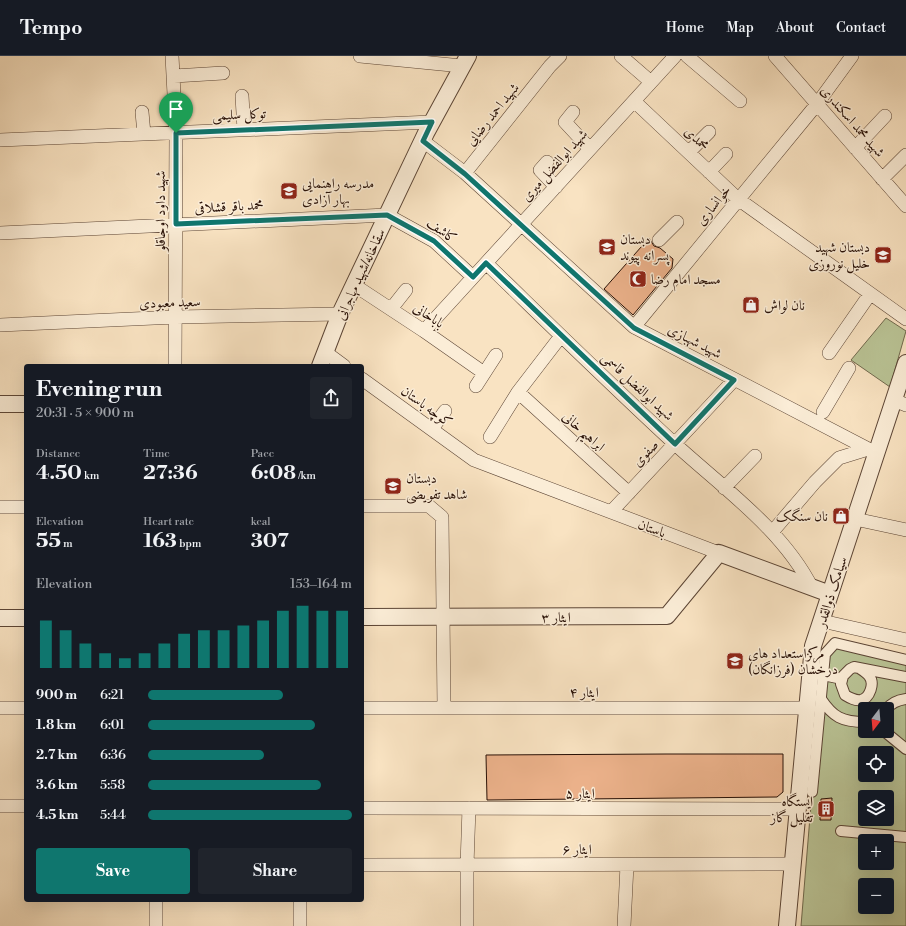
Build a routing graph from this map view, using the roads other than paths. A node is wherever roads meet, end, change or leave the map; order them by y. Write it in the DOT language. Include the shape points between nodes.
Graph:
graph roads {
  1 [pos="172,56"];
  2 [pos="360,56"];
  3 [pos="560,56"];
  4 [pos="621,56"];
  5 [pos="675,56"];
  6 [pos="687,56"];
  7 [pos="775,56"];
  8 [pos="852,56"];
  9 [pos="465,61"];
  10 [pos="223,73"];
  11 [pos="174,76"];
  12 [pos="652,82"];
  13 [pos="242,96"];
  14 [pos="634,101"];
  15 [pos="740,101"];
  16 [pos="817,104"];
  17 [pos="142,112"];
  18 [pos="573,112"];
  19 [pos="885,116"];
  20 [pos="432,122"];
  21 [pos="244,130"];
  22 [pos="709,132"];
  23 [pos="176,133"];
  24 [pos="144,134"];
  25 [pos="0,140"];
  26 [pos="423,141"];
  27 [pos="855,148"];
  28 [pos="590,149"];
  29 [pos="689,152"];
  30 [pos="726,154"];
  31 [pos="906,155"];
  32 [pos="547,162"];
  33 [pos="709,172"];
  34 [pos="465,174"];
  35 [pos="882,179"];
  36 [pos="556,187"];
  37 [pos="738,199"];
  38 [pos="906,206"];
  39 [pos="387,215"];
  40 [pos="677,222"];
  41 [pos="176,224"];
  42 [pos="521,224"];
  43 [pos="0,232"];
  44 [pos="659,240"];
  45 [pos="486,263"];
  46 [pos="473,277"];
  47 [pos="354,285"];
  48 [pos="406,290"];
  49 [pos="870,294"];
  50 [pos="391,310"];
  51 [pos="340,314"];
  52 [pos="176,317"];
  53 [pos="906,319"];
  54 [pos="0,325"];
  55 [pos="634,328"];
  56 [pos="424,331"];
  57 [pos="561,336"];
  58 [pos="829,353"];
  59 [pos="496,355"];
  60 [pos="323,359"];
  61 [pos="906,363"];
  62 [pos="175,364"];
  63 [pos="338,364"];
  64 [pos="850,368"];
  65 [pos="484,373"];
  66 [pos="364,380"];
  67 [pos="734,380"];
  68 [pos="476,386"];
  69 [pos="518,392"];
  70 [pos="900,402"];
  71 [pos="0,404"];
  72 [pos="24,404"];
  73 [pos="445,411"];
  74 [pos="823,412"];
  75 [pos="432,429"];
  76 [pos="490,437"];
  77 [pos="675,444"];
  78 [pos="872,451"];
  79 [pos="755,456"];
  80 [pos="474,460"];
  81 [pos="724,488"];
  82 [pos="629,493"];
  83 [pos="364,506"];
  84 [pos="0,507"];
  85 [pos="24,507"];
  86 [pos="611,512"];
  87 [pos="855,519"];
  88 [pos="906,530"];
  89 [pos="773,531"];
  90 [pos="719,553"];
  91 [pos="812,588"];
  92 [pos="830,594"];
  93 [pos="364,617"];
  94 [pos="443,617"];
  95 [pos="0,618"];
  96 [pos="24,618"];
  97 [pos="822,621"];
  98 [pos="906,640"];
  99 [pos="906,660"];
  100 [pos="859,668"];
  101 [pos="823,675"];
  102 [pos="906,677"];
  103 [pos="842,679"];
  104 [pos="821,699"];
  105 [pos="906,699"];
  106 [pos="863,700"];
  107 [pos="894,703"];
  108 [pos="0,708"];
  109 [pos="24,708"];
  110 [pos="364,708"];
  111 [pos="444,708"];
  112 [pos="807,708"];
  113 [pos="858,722"];
  114 [pos="893,738"];
  115 [pos="906,749"];
  116 [pos="812,792"];
  117 [pos="0,806"];
  118 [pos="24,806"];
  119 [pos="364,808"];
  120 [pos="469,808"];
  121 [pos="798,809"];
  122 [pos="841,831"];
  123 [pos="906,837"];
  124 [pos="793,864"];
  125 [pos="364,865"];
  126 [pos="467,865"];
  127 [pos="627,865"];
  128 [pos="156,902"];
  129 [pos="300,902"];
  130 [pos="156,926"];
  131 [pos="300,926"];
  132 [pos="467,926"];
  133 [pos="624,926"];
  134 [pos="788,926"];
  1 -- 11 [label="street, شهید داود اوجاقلو"];
  2 -- 9 [label="street"];
  3 -- 34 [label="street, شهید احمد رضایی"];
  4 -- 12 [label="street"];
  5 -- 12 [label="street, شهید ابوالفضل میری"];
  6 -- 15 [label="street"];
  7 -- 16 [label="street, شهید محمد اسکندری"];
  8 -- 16 [label="street, خوانساری"];
  9 -- 20 [label="street, سقاخانه/شهید مهاجرانی"];
  10 -- 11 [label="street"];
  11 -- 23 [label="street, شهید داود اوجاقلو"];
  12 -- 14 [label="street, شهید ابوالفضل میری"];
  13 -- 21 [label="street"];
  14 -- 28 [label="street, شهید ابوالفضل میری"];
  14 -- 29 [label="street, محمدی"];
  16 -- 27 [label="street, شهید محمد اسکندری"];
  16 -- 37 [label="street, خوانساری"];
  17 -- 24 [label="street"];
  18 -- 28 [label="street" via="565,122"];
  19 -- 27 [label="street"];
  20 -- 21 [label="street, توکل سلیمی"];
  20 -- 26 [label="street, سقاخانه/شهید مهاجرانی"];
  21 -- 23 [label="street, توکل سلیمی"];
  22 -- 29 [label="street"];
  23 -- 24 [label="street, توکل سلیمی"];
  23 -- 41 [label="street, شهید داود اوجاقلو"];
  24 -- 25 [label="street, توکل سلیمی"];
  26 -- 34 [label="street, شهید شهبازی"];
  26 -- 39 [label="street, سقاخانه/شهید مهاجرانی"];
  27 -- 35 [label="street, شهید محمد اسکندری"];
  28 -- 36 [label="street, شهید ابوالفضل میری"];
  29 -- 33 [label="street, محمدی"];
  30 -- 33 [label="street"];
  31 -- 35 [label="street"];
  32 -- 36 [label="street" via="540,170"];
  33 -- 37 [label="street, محمدی"];
  34 -- 42 [label="street, شهید شهبازی"];
  35 -- 38 [label="street, شهید محمد اسکندری"];
  36 -- 42 [label="street, شهید ابوالفضل میری"];
  37 -- 49 [label="street, محمدی"];
  37 -- 55 [label="street, خوانساری"];
  39 -- 41 [label="street, محمد باقر قشلاقی"];
  39 -- 46 [label="street, کاشف" via="434,241"];
  39 -- 47 [label="street, سقاخانه/شهید مهاجرانی"];
  40 -- 44 [label="street"];
  41 -- 43 [label="street, محمد باقر قشلاقی"];
  41 -- 52 [label="street, شهید داود اوجاقلو"];
  42 -- 45 [label="street, شهید ابوالفضل میری"];
  42 -- 55 [label="street, شهید شهبازی"];
  45 -- 46 [label="street, شهید ابوالفضل میری"];
  45 -- 57 [label="street, شهید ابوالفضل قاسمی"];
  46 -- 56 [label="street, شهید ابوالفضل میری"];
  47 -- 50 [label="street, باباخانی"];
  47 -- 51 [label="street, سقاخانه/شهید مهاجرانی"];
  48 -- 50 [label="street"];
  49 -- 53 [label="street, محمدی"];
  49 -- 58 [label="street"];
  50 -- 56 [label="street, باباخانی"];
  51 -- 52 [label="street, سعید معبودی"];
  51 -- 60 [label="street, سقاخانه/شهید مهاجرانی"];
  52 -- 54 [label="street, سعید معبودی"];
  52 -- 62 [label="street, شهید داود اوجاقلو"];
  55 -- 67 [label="street, شهید شهبازی"];
  56 -- 65 [label="street, باباخانی"];
  57 -- 69 [label="street"];
  57 -- 77 [label="street, شهید ابوالفضل قاسمی"];
  59 -- 65 [label="street"];
  60 -- 63 [label="street"];
  61 -- 70 [label="street, سیامک ذوالقدر"];
  64 -- 74 [label="street"];
  65 -- 68 [label="street"];
  66 -- 75 [label="street, کوچه باستان"];
  67 -- 77 [label="street, صفوی"];
  67 -- 78 [label="street, شهید شهبازی"];
  69 -- 76 [label="street"];
  69 -- 82 [label="street, ابراهیم خانی"];
  70 -- 78 [label="street, سیامک ذوالقدر"];
  71 -- 72 [label="street"];
  73 -- 75 [label="street"];
  75 -- 80 [label="street, کوچه باستان"];
  77 -- 81 [label="street, شهید ابوالفضل قاسمی"];
  77 -- 82 [label="street, صفوی"];
  78 -- 87 [label="street, سیامک ذوالقدر"];
  78 -- 89 [label="street" via="839,458"];
  79 -- 81 [label="street"];
  80 -- 86 [label="street, باستان"];
  81 -- 89 [label="street, شهید ابوالفضل قاسمی"];
  82 -- 86 [label="street, صفوی"];
  83 -- 94 [label="street" via="429,506 442,517"];
  84 -- 85 [label="street"];
  86 -- 90 [label="street, باستان"];
  87 -- 88 [label="street"];
  87 -- 92 [label="street, سیامک ذوالقدر"];
  89 -- 91 [label="street, شهید ابوالفضل قاسمی" via="803,570"];
  90 -- 91 [label="street, باستان"];
  90 -- 94 [label="street, ایثار ۳" via="667,616"];
  91 -- 92 [label="street, باستان"];
  92 -- 97 [label="street, سیامک ذوالقدر"];
  93 -- 94 [label="street, ایثار ۳"];
  94 -- 111 [label="street"];
  95 -- 96 [label="street"];
  97 -- 98 [label="street"];
  97 -- 112 [label="street, سیامک ذوالقدر" via="813,646"];
  99 -- 101 [label="street" via="835,643 825,654"];
  100 -- 102 [label="street"];
  100 -- 103 [label="street" via="850,669"];
  100 -- 106 [label="street" via="870,676 872,682 869,693"];
  101 -- 103 [label="street"];
  101 -- 104 [label="street"];
  103 -- 106 [label="street" via="840,684 845,695"];
  104 -- 113 [label="street" via="836,716 847,721"];
  104 -- 116 [label="street"];
  105 -- 107 [label="street"];
  108 -- 109 [label="street"];
  110 -- 111 [label="street, ایثار ۴"];
  111 -- 112 [label="street, ایثار ۴"];
  112 -- 121 [label="street, سیامک ذوالقدر"];
  114 -- 115 [label="street"];
  117 -- 118 [label="street"];
  119 -- 120 [label="street, ایثار ۵"];
  120 -- 121 [label="street, ایثار ۵"];
  120 -- 126 [label="street"];
  121 -- 124 [label="street, سیامک ذوالقدر"];
  122 -- 123 [label="street"];
  124 -- 127 [label="street, ایثار ۶"];
  124 -- 134 [label="street, سیامک ذوالقدر"];
  125 -- 126 [label="street, ایثار ۶"];
  126 -- 127 [label="street, ایثار ۶"];
  126 -- 132 [label="street"];
  127 -- 133 [label="street"];
  128 -- 130 [label="street"];
  129 -- 131 [label="street"];
}
